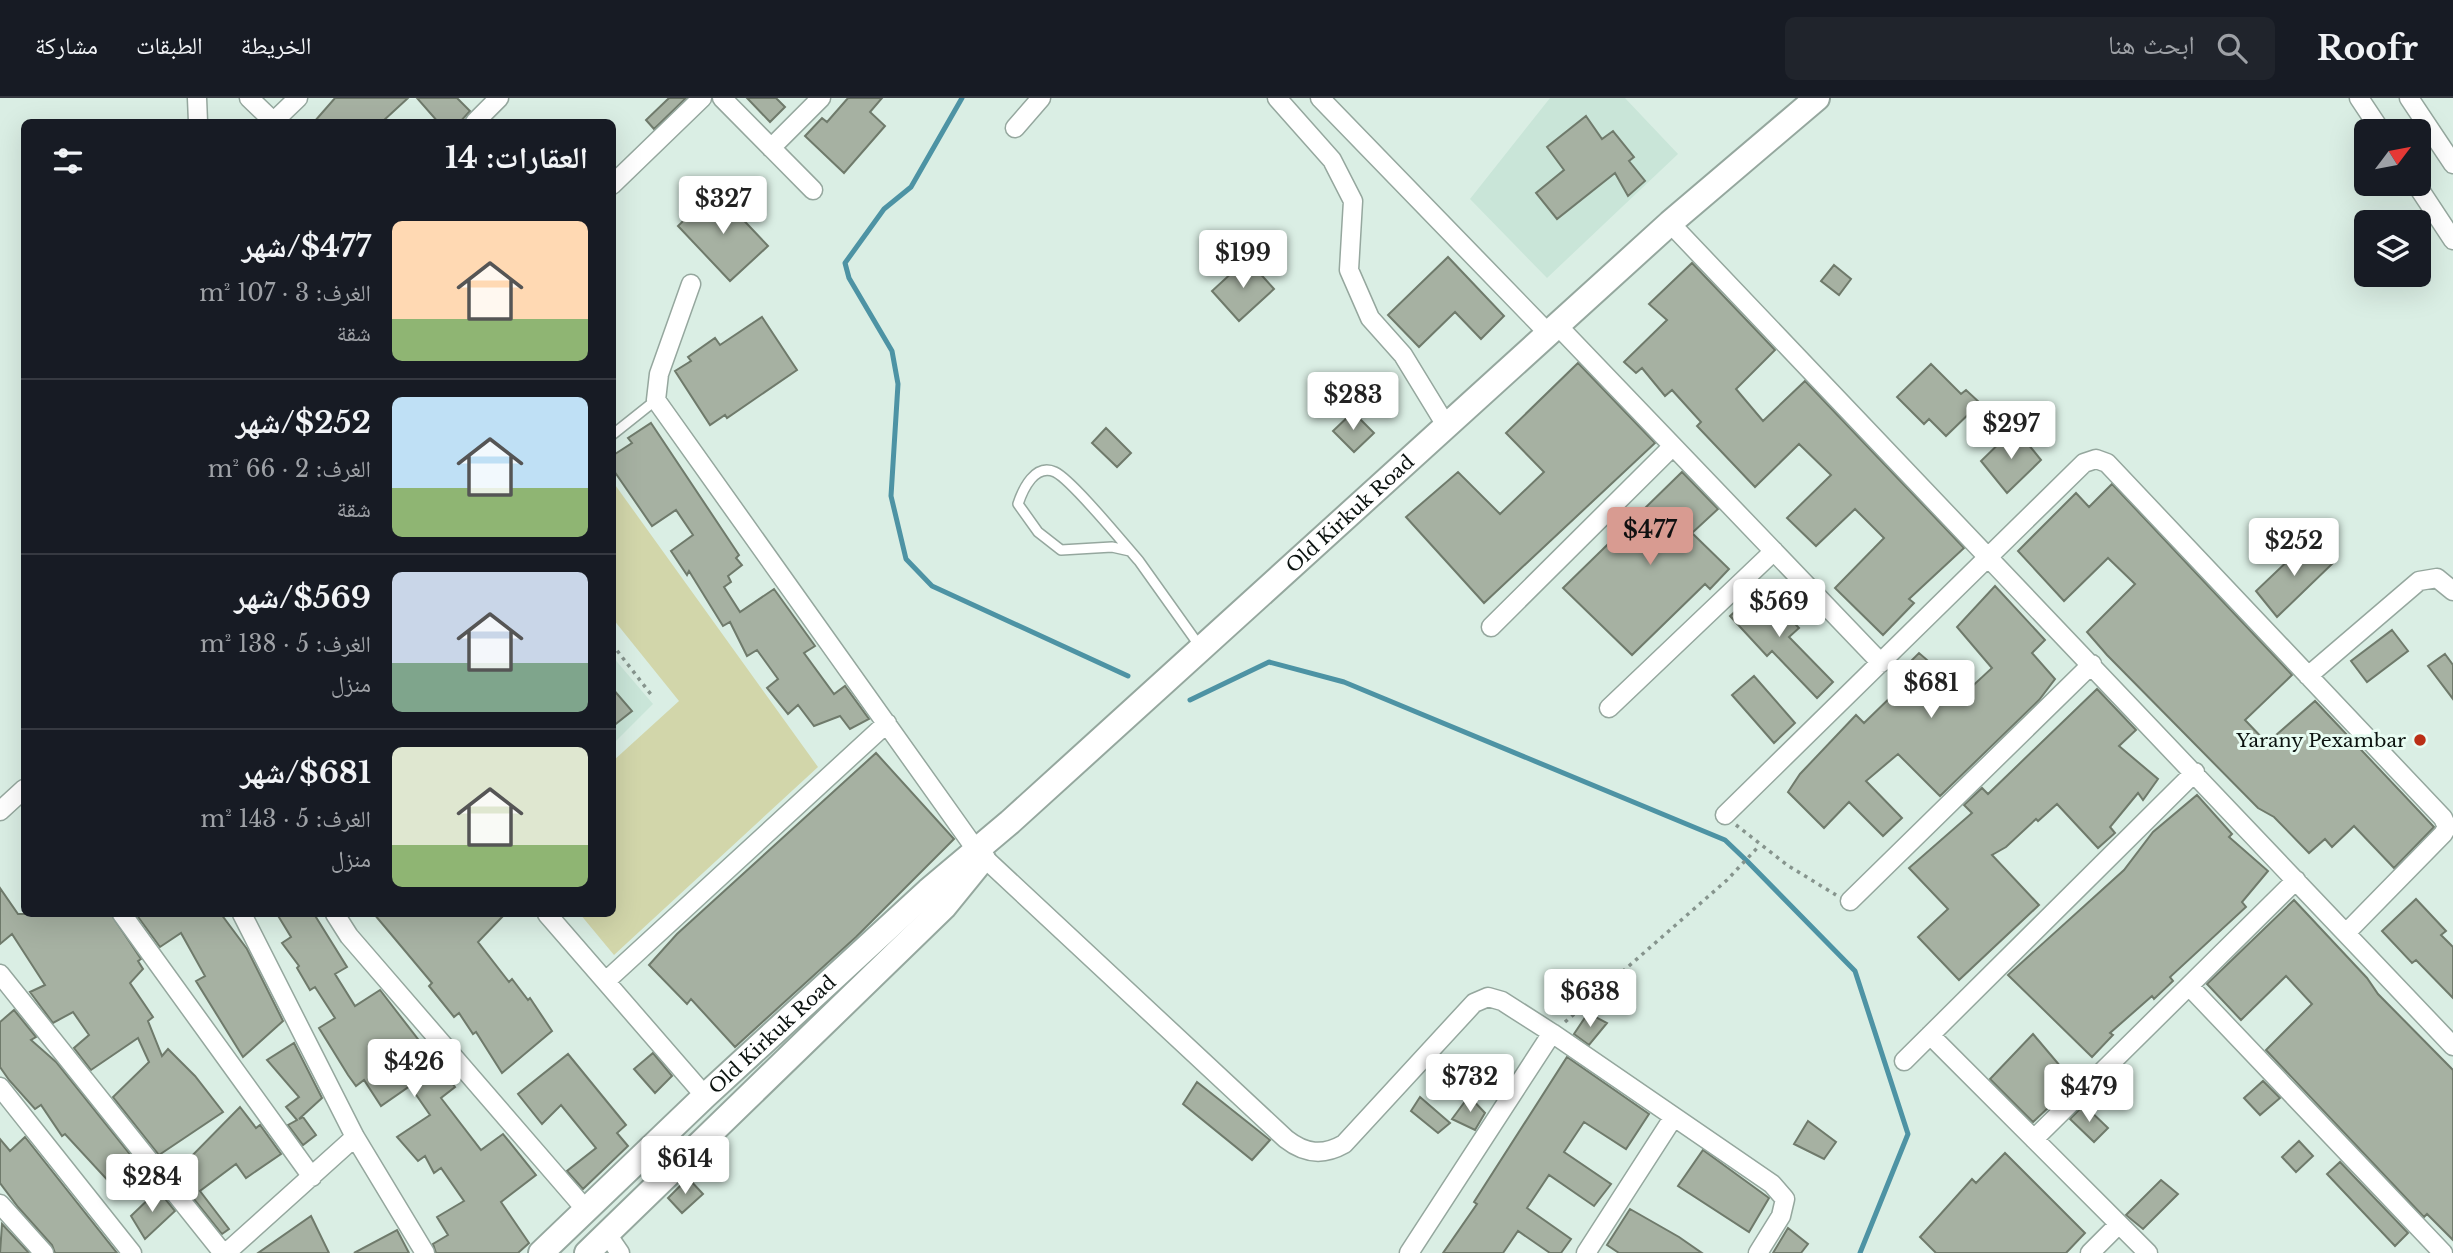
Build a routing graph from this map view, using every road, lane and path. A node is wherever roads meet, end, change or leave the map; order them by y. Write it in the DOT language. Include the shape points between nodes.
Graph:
graph roads {
  1 [pos="197,98"];
  2 [pos="248,98"];
  3 [pos="298,98"];
  4 [pos="499,98"];
  5 [pos="702,98"];
  6 [pos="722,98"];
  7 [pos="821,98"];
  8 [pos="1041,98"];
  9 [pos="1278,98"];
  10 [pos="1320,98"];
  11 [pos="1817,98"];
  12 [pos="2359,98"];
  13 [pos="2409,98"];
  14 [pos="198,119"];
  15 [pos="271,119"];
  16 [pos="277,119"];
  17 [pos="478,119"];
  18 [pos="2373,119"];
  19 [pos="1015,128"];
  20 [pos="771,148"];
  21 [pos="2453,164"];
  22 [pos="616,181"];
  23 [pos="813,190"];
  24 [pos="2424,196"];
  25 [pos="1670,223"];
  26 [pos="2453,240"];
  27 [pos="691,284"];
  28 [pos="1553,330"];
  29 [pos="656,400"];
  30 [pos="1447,427"];
  31 [pos="616,432"];
  32 [pos="1673,446"];
  33 [pos="1130,551"];
  34 [pos="1774,551"];
  35 [pos="1988,556"];
  36 [pos="2453,591"];
  37 [pos="1490,627"];
  38 [pos="616,649"];
  39 [pos="1202,649"];
  40 [pos="1881,663"];
  41 [pos="2092,664"];
  42 [pos="2308,676"];
  43 [pos="653,697"];
  44 [pos="1609,708"];
  45 [pos="887,723"];
  46 [pos="2195,772"];
  47 [pos="21,792"];
  48 [pos="0,811"];
  49 [pos="1725,815"];
  50 [pos="1760,845"];
  51 [pos="981,854"];
  52 [pos="2296,880"];
  53 [pos="1850,901"];
  54 [pos="124,917"];
  55 [pos="244,917"];
  56 [pos="337,917"];
  57 [pos="550,917"];
  58 [pos="2346,933"];
  59 [pos="0,974"];
  60 [pos="606,981"];
  61 [pos="2189,986"];
  62 [pos="1552,1033"];
  63 [pos="1930,1035"];
  64 [pos="2453,1046"];
  65 [pos="1905,1061"];
  66 [pos="0,1087"];
  67 [pos="705,1096"];
  68 [pos="1673,1118"];
  69 [pos="355,1137"];
  70 [pos="2034,1139"];
  71 [pos="312,1177"];
  72 [pos="0,1204"];
  73 [pos="587,1211"];
  74 [pos="2119,1224"];
  75 [pos="614,1244"];
  76 [pos="44,1253"];
  77 [pos="132,1253"];
  78 [pos="224,1253"];
  79 [pos="425,1253"];
  80 [pos="541,1253"];
  81 [pos="587,1253"];
  82 [pos="1409,1253"];
  83 [pos="1586,1253"];
  84 [pos="1758,1253"];
  85 [pos="2090,1253"];
  86 [pos="2148,1253"];
  87 [pos="2443,1253"];
  1 -- 14 [label="street"];
  2 -- 15 [label="street"];
  3 -- 16 [label="street"];
  4 -- 17 [label="street"];
  5 -- 22 [label="street"];
  6 -- 20 [label="street"];
  7 -- 20 [label="street"];
  8 -- 19 [label="street"];
  9 -- 30 [label="street" via="1332,160 1353,201 1349,270 1370,318 1403,355"];
  10 -- 28 [label="street"];
  11 -- 25 [label="street, Old Kirkuk Road"];
  12 -- 18 [label="street"];
  13 -- 21 [label="street"];
  20 -- 23 [label="street"];
  24 -- 26 [label="street"];
  25 -- 28 [label="street, Old Kirkuk Road"];
  25 -- 35 [label="street"];
  27 -- 29 [label="street" via="659,374"];
  28 -- 30 [label="street, Old Kirkuk Road"];
  28 -- 32 [label="street"];
  29 -- 31 [label="lane"];
  29 -- 45 [label="street"];
  30 -- 39 [label="street, Old Kirkuk Road"];
  32 -- 34 [label="street"];
  32 -- 37 [label="street"];
  33 -- 33 [label="lane" via="1056,472 1045,470 1023,488 1018,504 1038,532 1061,550 1112,547"];
  33 -- 39 [label="lane"];
  34 -- 40 [label="street"];
  34 -- 44 [label="street"];
  35 -- 40 [label="street"];
  35 -- 41 [label="street"];
  35 -- 42 [label="street" via="2084,463 2096,459 2107,463"];
  36 -- 42 [label="street" via="2437,578 2419,581"];
  38 -- 43 [label="path"];
  39 -- 51 [label="street, Old Kirkuk Road" via="1010,822"];
  40 -- 49 [label="street"];
  41 -- 46 [label="street"];
  41 -- 53 [label="street"];
  42 -- 58 [label="street" via="2447,827"];
  45 -- 51 [label="street"];
  45 -- 60 [label="street"];
  46 -- 52 [label="street"];
  46 -- 63 [label="street"];
  47 -- 48 [label="street"];
  49 -- 50 [label="path"];
  50 -- 53 [label="path" via="1828,892"];
  50 -- 62 [label="path" via="1727,880"];
  51 -- 62 [label="street" via="1286,1139 1308,1152 1344,1144 1474,1003 1488,997 1502,1001"];
  51 -- 67 [label="street, Old Kirkuk Road"];
  51 -- 75 [label="street, Old Kirkuk Road" via="944,907"];
  52 -- 58 [label="street"];
  52 -- 61 [label="street"];
  54 -- 71 [label="street"];
  55 -- 69 [label="street"];
  56 -- 73 [label="street"];
  57 -- 60 [label="street"];
  58 -- 64 [label="street"];
  59 -- 78 [label="street"];
  60 -- 67 [label="street"];
  61 -- 70 [label="street"];
  61 -- 87 [label="street"];
  62 -- 68 [label="street"];
  62 -- 82 [label="street"];
  63 -- 65 [label="street"];
  63 -- 70 [label="street"];
  66 -- 77 [label="street"];
  67 -- 73 [label="street, Old Kirkuk Road"];
  68 -- 83 [label="street"];
  68 -- 84 [label="street" via="1772,1184 1785,1199 1781,1216"];
  69 -- 71 [label="street"];
  69 -- 79 [label="street"];
  70 -- 74 [label="street"];
  71 -- 78 [label="street"];
  72 -- 76 [label="street"];
  73 -- 80 [label="street, Old Kirkuk Road"];
  74 -- 85 [label="street"];
  74 -- 86 [label="street"];
  75 -- 81 [label="street, Old Kirkuk Road"];
}
